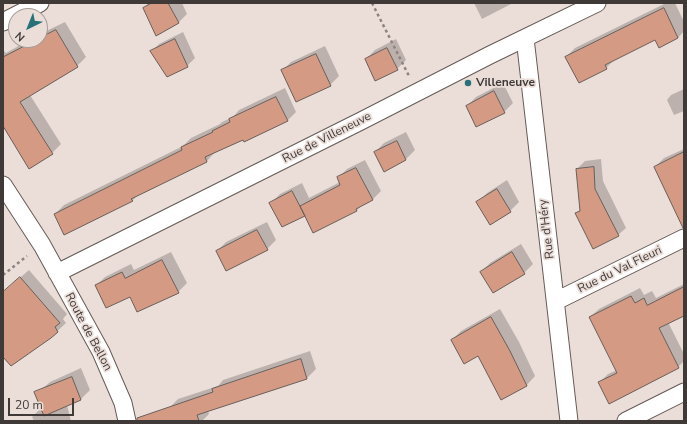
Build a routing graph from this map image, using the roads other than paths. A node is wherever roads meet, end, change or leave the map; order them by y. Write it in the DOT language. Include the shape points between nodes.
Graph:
graph roads {
  1 [pos="40,3"];
  2 [pos="597,3"];
  3 [pos="3,22"];
  4 [pos="525,38"];
  5 [pos="3,185"];
  6 [pos="684,238"];
  7 [pos="57,273"];
  8 [pos="556,301"];
  9 [pos="684,392"];
  10 [pos="127,421"];
  11 [pos="569,421"];
  12 [pos="626,421"];
  1 -- 3 [label="street"];
  2 -- 4 [label="street, Rue de Villeneuve"];
  4 -- 7 [label="street, Rue de Villeneuve"];
  4 -- 8 [label="street, Rue d'Héry"];
  5 -- 7 [label="street, Route de Bellon"];
  6 -- 8 [label="street, Rue du Val Fleuri"];
  7 -- 10 [label="street, Route de Bellon" via="101,352 123,402"];
  8 -- 11 [label="street, Rue d'Héry"];
  9 -- 12 [label="street"];
}
